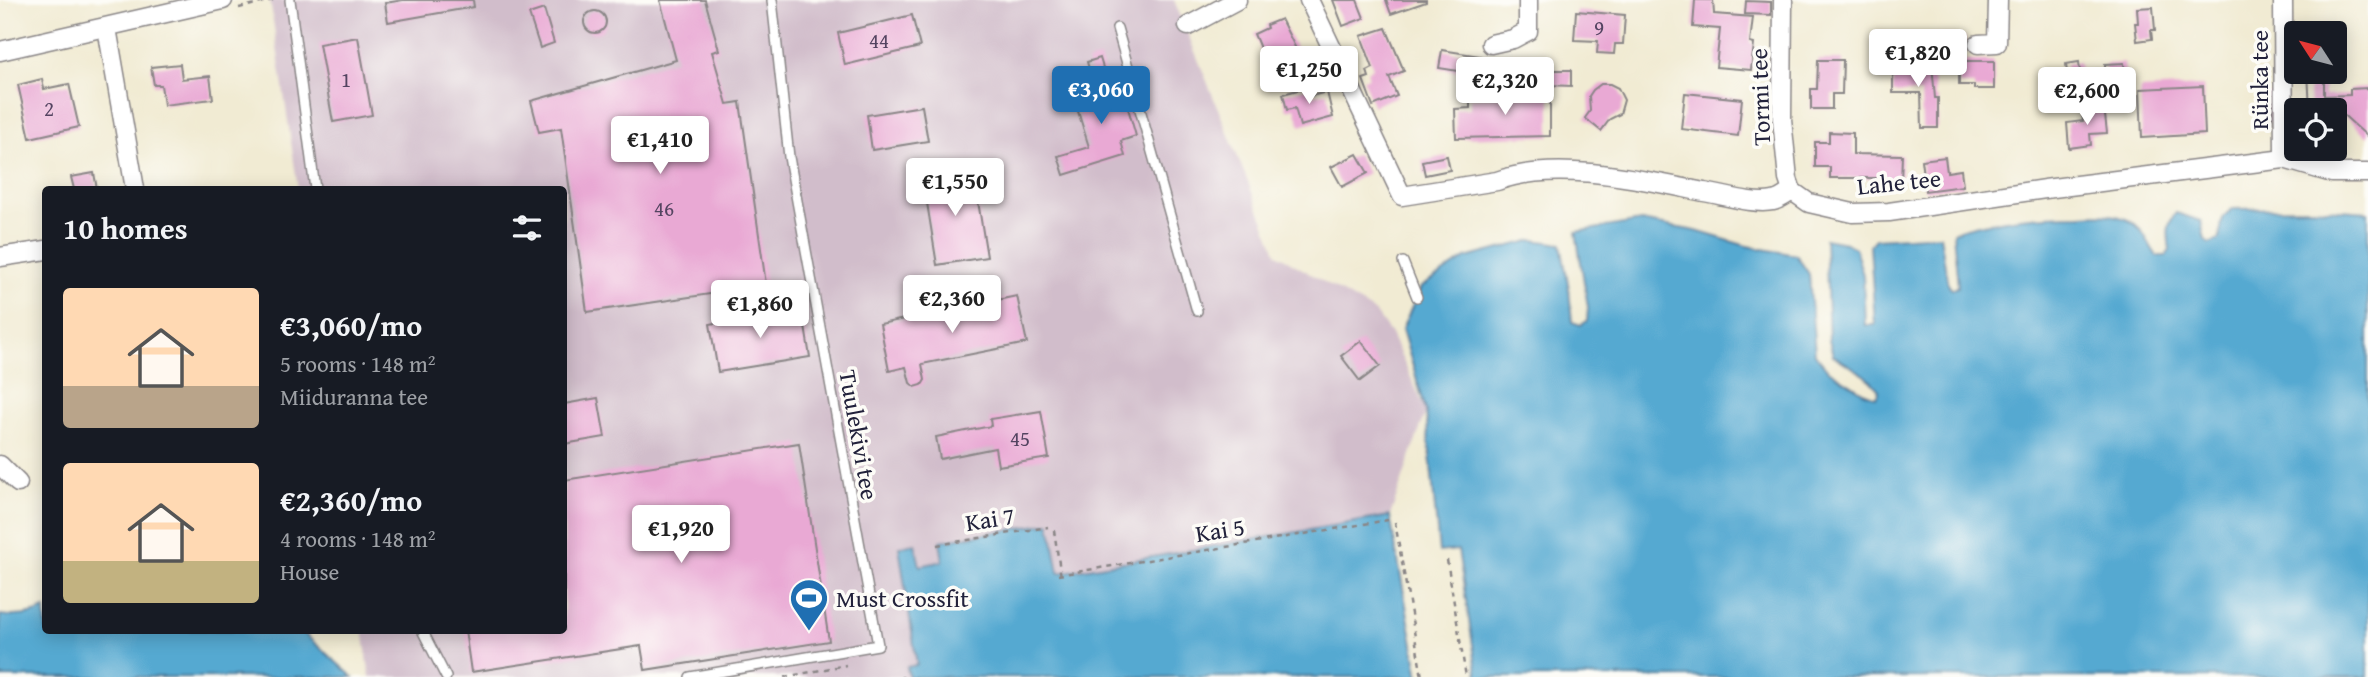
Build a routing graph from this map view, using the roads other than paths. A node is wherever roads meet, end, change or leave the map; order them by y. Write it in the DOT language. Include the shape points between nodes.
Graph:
graph roads {
  1 [pos="223,0"];
  2 [pos="290,0"];
  3 [pos="772,0"];
  4 [pos="1237,0"];
  5 [pos="1309,0"];
  6 [pos="1528,0"];
  7 [pos="1783,0"];
  8 [pos="1998,0"];
  9 [pos="2283,0"];
  10 [pos="1188,26"];
  11 [pos="1117,27"];
  12 [pos="107,28"];
  13 [pos="1491,44"];
  14 [pos="1978,44"];
  15 [pos="0,51"];
  16 [pos="2284,159"];
  17 [pos="2291,161"];
  18 [pos="2368,173"];
  19 [pos="134,186"];
  20 [pos="315,186"];
  21 [pos="1793,191"];
  22 [pos="42,251"];
  23 [pos="0,257"];
  24 [pos="1403,261"];
  25 [pos="1417,297"];
  26 [pos="1197,311"];
  27 [pos="0,465"];
  28 [pos="18,483"];
  29 [pos="424,634"];
  30 [pos="446,677"];
  31 [pos="690,677"];
  1 -- 12 [label="street"];
  2 -- 20 [label="lane"];
  3 -- 31 [label="lane, Tuulekivi tee" via="789,157 878,645"];
  4 -- 10 [label="street"];
  5 -- 21 [label="street" via="1402,196 1554,171 1643,180 1745,200 1774,201"];
  6 -- 13 [label="street" via="1528,31"];
  7 -- 21 [label="street, Tormi tee" via="1782,119"];
  8 -- 14 [label="street" via="1997,43"];
  9 -- 16 [label="street, Rünka tee"];
  11 -- 26 [label="lane"];
  12 -- 15 [label="street"];
  12 -- 19 [label="street"];
  16 -- 21 [label="street, Lahe tee" via="1889,212 1853,214 1809,203"];
  17 -- 18 [label="street, Lahe tee" via="2332,173"];
  22 -- 23 [label="street"];
  24 -- 25 [label="lane"];
  27 -- 28 [label="street"];
  29 -- 30 [label="lane"];
}
